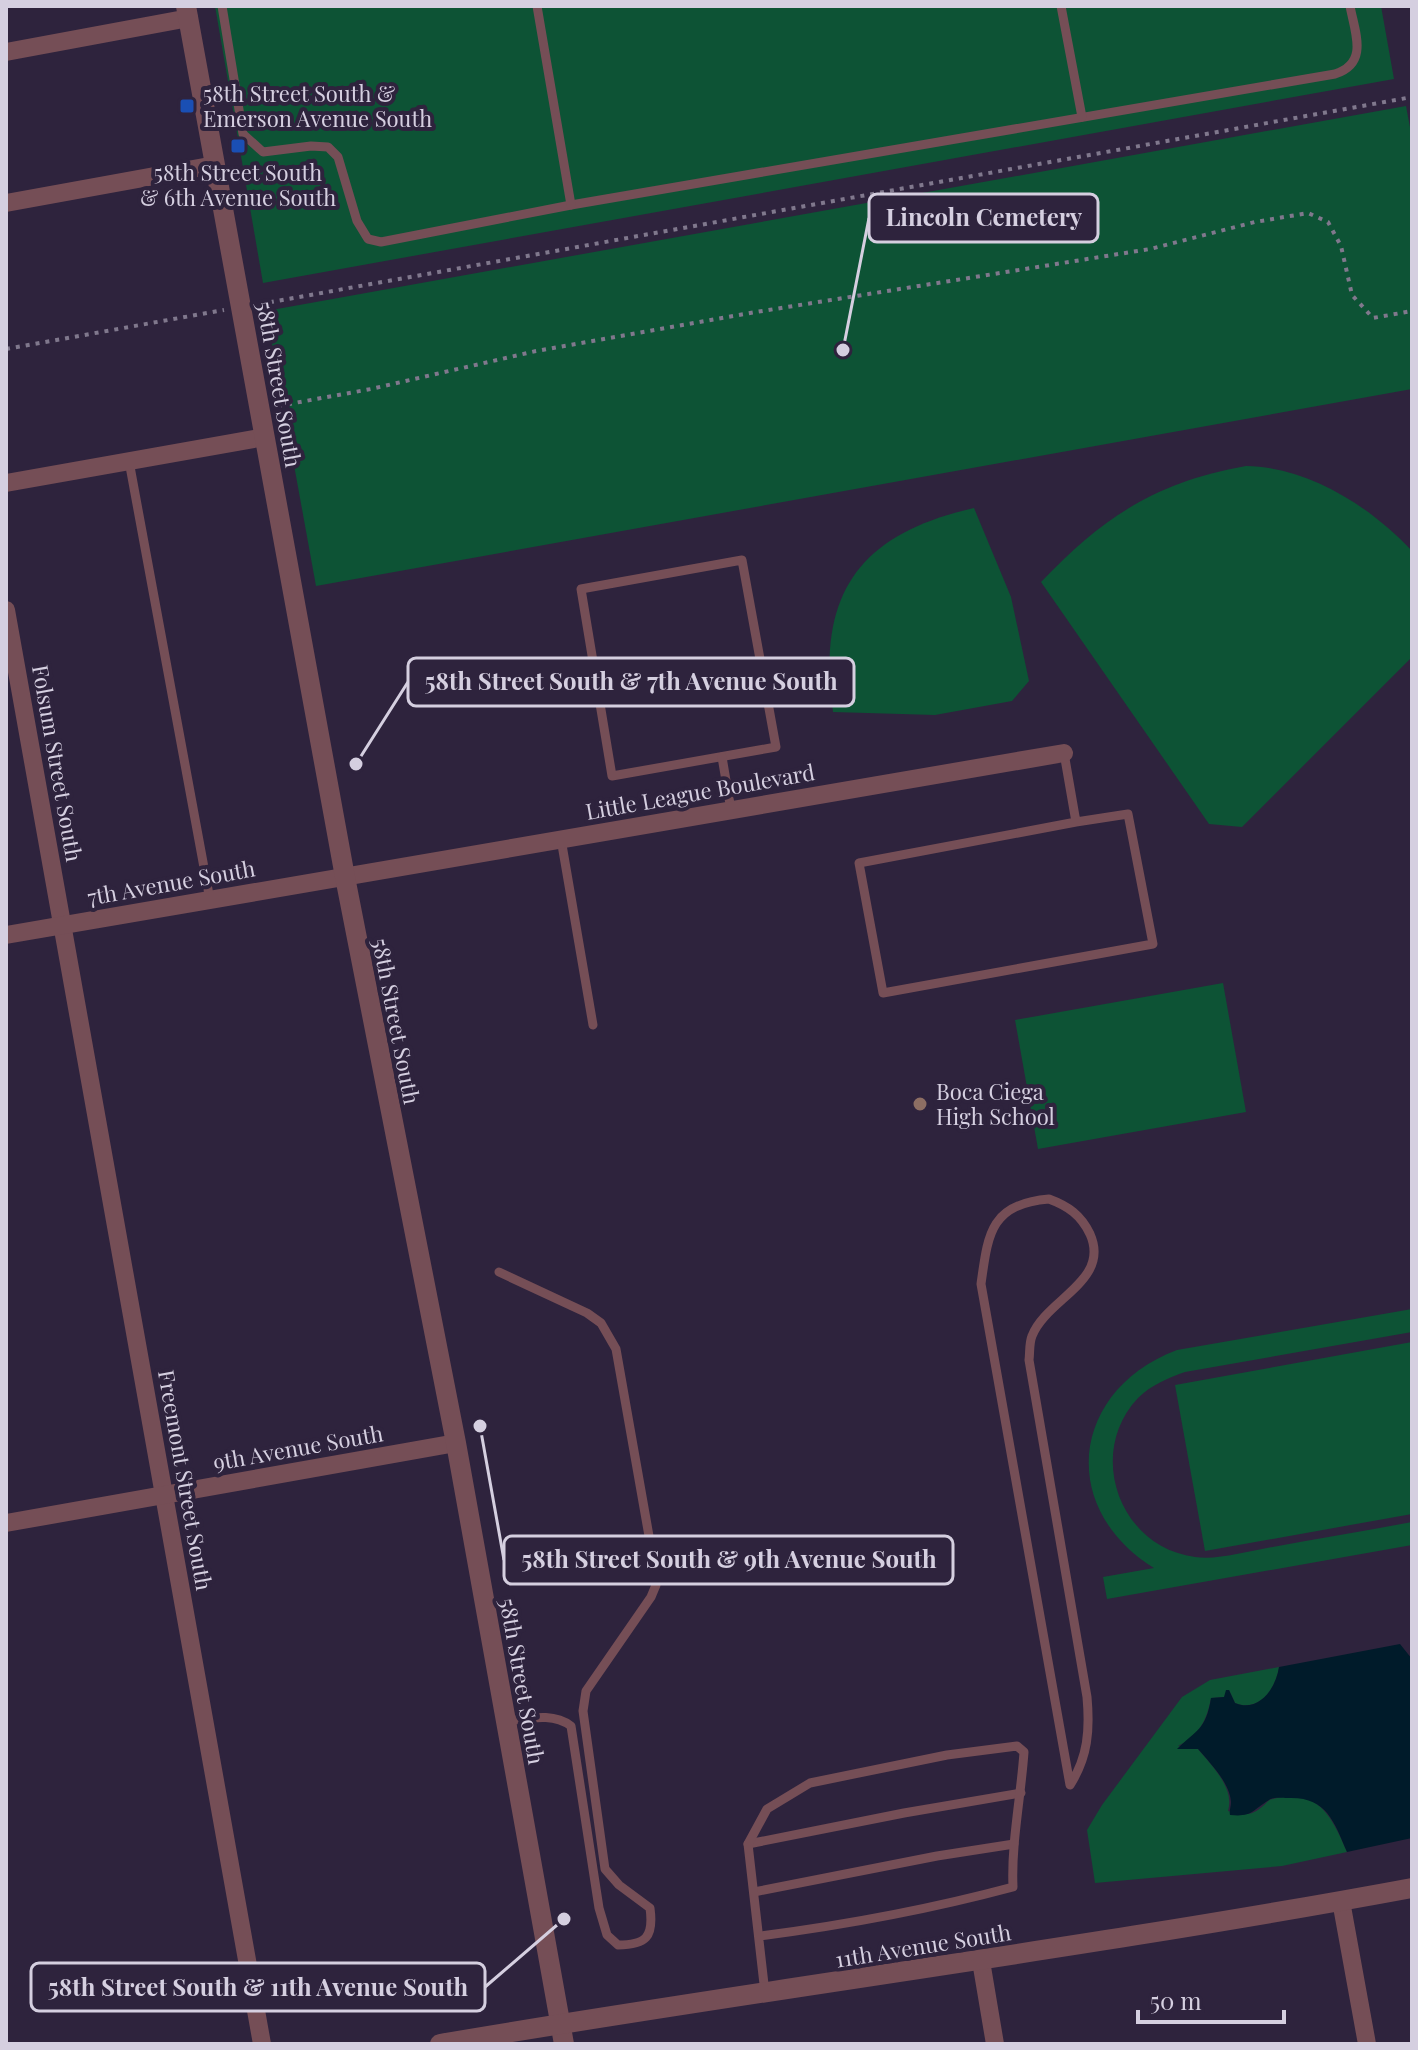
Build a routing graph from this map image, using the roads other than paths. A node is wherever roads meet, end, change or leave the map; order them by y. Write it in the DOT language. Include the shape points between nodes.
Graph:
graph roads {
  1 [pos="222,6"];
  2 [pos="537,6"];
  3 [pos="1061,6"];
  4 [pos="1350,6"];
  5 [pos="188,12"];
  6 [pos="6,52"];
  7 [pos="1082,117"];
  8 [pos="215,165"];
  9 [pos="6,203"];
  10 [pos="571,205"];
  11 [pos="265,437"];
  12 [pos="129,461"];
  13 [pos="6,483"];
  14 [pos="6,610"];
  15 [pos="1064,753"];
  16 [pos="722,757"];
  17 [pos="731,810"];
  18 [pos="1076,822"];
  19 [pos="561,839"];
  20 [pos="345,877"];
  21 [pos="210,900"];
  22 [pos="63,925"];
  23 [pos="6,935"];
  24 [pos="593,1025"];
  25 [pos="499,1272"];
  26 [pos="456,1443"];
  27 [pos="164,1494"];
  28 [pos="6,1523"];
  29 [pos="506,1721"];
  30 [pos="1070,1785"];
  31 [pos="1021,1793"];
  32 [pos="748,1844"];
  33 [pos="1014,1844"];
  34 [pos="1412,1888"];
  35 [pos="754,1892"];
  36 [pos="1341,1901"];
  37 [pos="760,1936"];
  38 [pos="981,1961"];
  39 [pos="765,1993"];
  40 [pos="562,2034"];
  41 [pos="262,2044"];
  42 [pos="440,2044"];
  43 [pos="995,2044"];
  44 [pos="1367,2044"];
  1 -- 10 [label="lane" via="243,134 263,152 328,147 338,157 357,221 368,239 381,242"];
  2 -- 10 [label="lane"];
  3 -- 7 [label="lane"];
  4 -- 7 [label="lane" via="1358,49 1348,70"];
  5 -- 6 [label="street"];
  5 -- 8 [label="street, 58th Street South"];
  7 -- 10 [label="lane"];
  8 -- 9 [label="street"];
  8 -- 11 [label="street, 58th Street South"];
  11 -- 12 [label="street"];
  11 -- 20 [label="street, 58th Street South"];
  12 -- 13 [label="street"];
  12 -- 21 [label="lane"];
  14 -- 22 [label="street, Folsum Street South"];
  15 -- 17 [label="street, Little League Boulevard"];
  15 -- 18 [label="lane"];
  16 -- 16 [label="lane" via="776,747 742,560 581,589 612,776"];
  16 -- 17 [label="lane"];
  17 -- 19 [label="street, Little League Boulevard"];
  18 -- 18 [label="lane" via="1128,814 1153,944 883,993 859,863"];
  19 -- 20 [label="street, Little League Boulevard"];
  19 -- 24 [label="lane"];
  20 -- 21 [label="street, 7th Avenue South"];
  20 -- 26 [label="street, 58th Street South"];
  21 -- 22 [label="street, 7th Avenue South"];
  22 -- 23 [label="street, 7th Avenue South"];
  22 -- 27 [label="street, Freemont Street South"];
  25 -- 29 [label="lane" via="587,1313 601,1323 616,1349 656,1585 586,1691 583,1711 605,1869 650,1908 652,1925 636,1945 618,1945 607,1935 571,1726 551,1717"];
  26 -- 27 [label="street, 9th Avenue South"];
  26 -- 29 [label="street, 58th Street South"];
  27 -- 28 [label="street, 9th Avenue South"];
  27 -- 41 [label="street, Freemont Street South"];
  29 -- 40 [label="street, 58th Street South"];
  30 -- 30 [label="lane" via="1090,1727 1029,1360 1032,1335 1090,1273 1094,1256 1082,1219 1049,1199 1011,1208 994,1222 981,1284"];
  31 -- 32 [label="lane"];
  31 -- 32 [label="lane" via="1024,1752 1017,1746 947,1755 810,1783 767,1809"];
  31 -- 33 [label="lane"];
  32 -- 35 [label="lane"];
  33 -- 35 [label="lane"];
  33 -- 37 [label="lane" via="1013,1887"];
  34 -- 36 [label="street, 11th Avenue South"];
  35 -- 37 [label="lane"];
  36 -- 38 [label="street, 11th Avenue South"];
  36 -- 44 [label="street"];
  37 -- 39 [label="lane"];
  38 -- 39 [label="street, 11th Avenue South"];
  38 -- 43 [label="street"];
  39 -- 40 [label="street, 11th Avenue South"];
  40 -- 42 [label="street, 11th Avenue South"];
}
